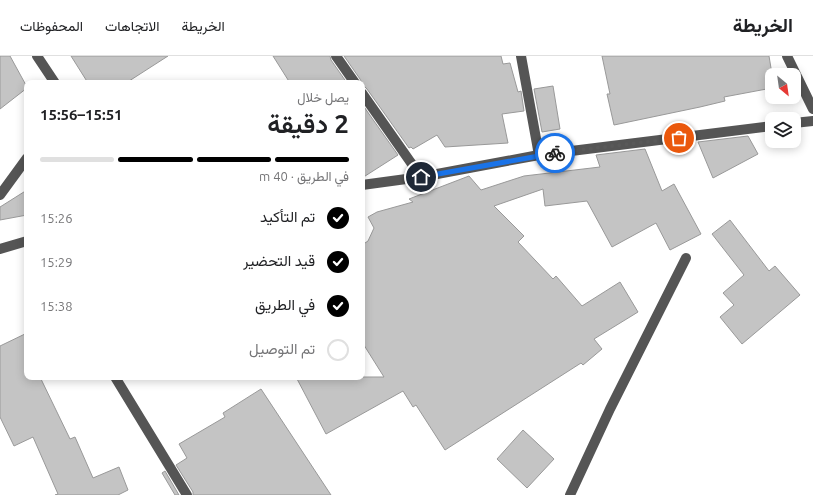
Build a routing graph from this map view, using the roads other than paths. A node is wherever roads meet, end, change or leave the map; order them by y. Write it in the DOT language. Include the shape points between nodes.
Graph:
graph roads {
  1 [pos="37,56"];
  2 [pos="336,56"];
  3 [pos="521,56"];
  4 [pos="787,56"];
  5 [pos="53,80"];
  6 [pos="353,80"];
  7 [pos="365,97"];
  8 [pos="813,109"];
  9 [pos="813,121"];
  10 [pos="801,122"];
  11 [pos="765,127"];
  12 [pos="539,156"];
  13 [pos="24,162"];
  14 [pos="421,177"];
  15 [pos="365,185"];
  16 [pos="0,195"];
  17 [pos="24,241"];
  18 [pos="0,249"];
  19 [pos="686,258"];
  20 [pos="117,380"];
  21 [pos="187,495"];
  22 [pos="570,495"];
  1 -- 5 [label="street"];
  2 -- 6 [label="street"];
  3 -- 12 [label="street"];
  4 -- 8 [label="street"];
  7 -- 14 [label="street"];
  9 -- 10 [label="street"];
  11 -- 12 [label="street"];
  12 -- 14 [label="street"];
  13 -- 16 [label="street"];
  14 -- 15 [label="street"];
  17 -- 18 [label="street"];
  19 -- 22 [label="street"];
  20 -- 21 [label="street"];
}
